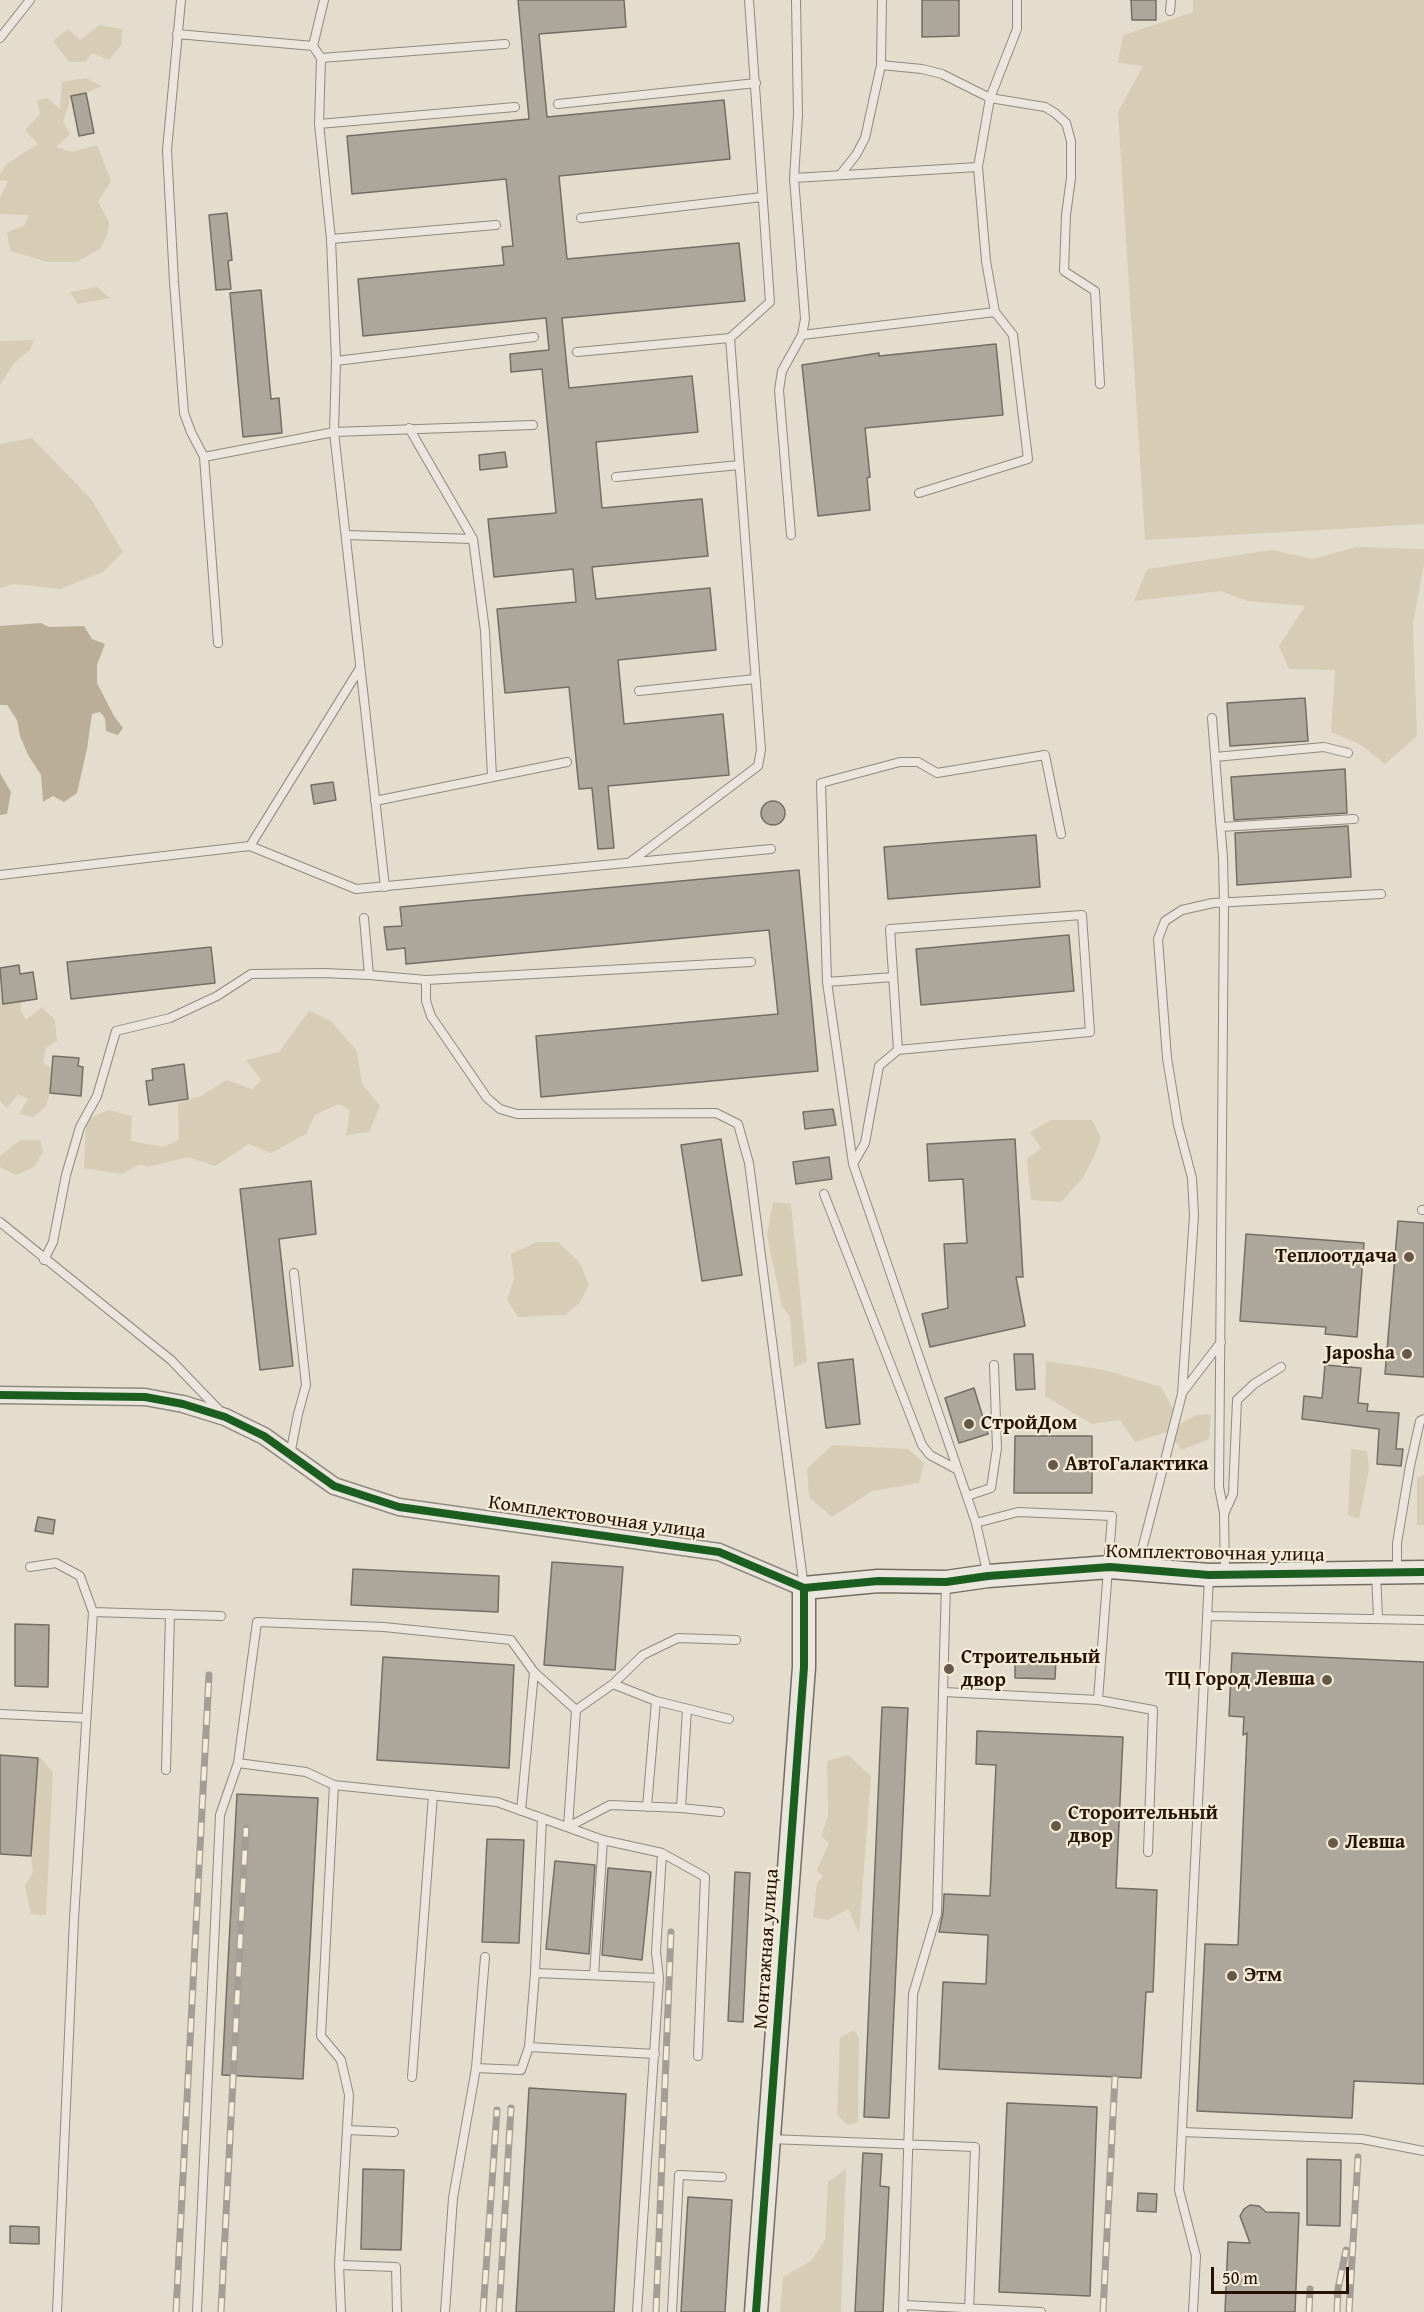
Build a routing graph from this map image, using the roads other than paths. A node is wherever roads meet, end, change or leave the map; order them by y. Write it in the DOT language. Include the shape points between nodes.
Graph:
graph roads {
  1 [pos="30,0"];
  2 [pos="181,0"];
  3 [pos="324,0"];
  4 [pos="749,0"];
  5 [pos="796,0"];
  6 [pos="882,0"];
  7 [pos="1017,0"];
  8 [pos="1171,0"];
  9 [pos="1170,11"];
  10 [pos="177,34"];
  11 [pos="0,38"];
  12 [pos="505,44"];
  13 [pos="313,46"];
  14 [pos="321,58"];
  15 [pos="881,65"];
  16 [pos="756,83"];
  17 [pos="990,98"];
  18 [pos="558,104"];
  19 [pos="515,107"];
  20 [pos="319,124"];
  21 [pos="978,167"];
  22 [pos="840,175"];
  23 [pos="794,178"];
  24 [pos="762,197"];
  25 [pos="581,218"];
  26 [pos="496,225"];
  27 [pos="331,239"];
  28 [pos="995,312"];
  29 [pos="802,335"];
  30 [pos="534,337"];
  31 [pos="730,338"];
  32 [pos="577,352"];
  33 [pos="336,361"];
  34 [pos="1100,384"];
  35 [pos="533,425"];
  36 [pos="409,428"];
  37 [pos="334,432"];
  38 [pos="204,457"];
  39 [pos="739,465"];
  40 [pos="616,477"];
  41 [pos="919,493"];
  42 [pos="346,535"];
  43 [pos="791,535"];
  44 [pos="473,539"];
  45 [pos="218,643"];
  46 [pos="360,668"];
  47 [pos="755,679"];
  48 [pos="639,691"];
  49 [pos="1212,718"];
  50 [pos="1348,753"];
  51 [pos="1215,757"];
  52 [pos="567,762"];
  53 [pos="492,777"];
  54 [pos="375,801"];
  55 [pos="1354,819"];
  56 [pos="1221,827"];
  57 [pos="1061,834"];
  58 [pos="250,846"];
  59 [pos="771,849"];
  60 [pos="629,863"];
  61 [pos="0,875"];
  62 [pos="385,887"];
  63 [pos="1381,894"];
  64 [pos="1224,902"];
  65 [pos="364,918"];
  66 [pos="751,962"];
  67 [pos="369,975"];
  68 [pos="893,977"];
  69 [pos="426,980"];
  70 [pos="827,982"];
  71 [pos="898,1050"];
  72 [pos="853,1164"];
  73 [pos="824,1194"];
  74 [pos="0,1222"];
  75 [pos="44,1260"];
  76 [pos="294,1273"];
  77 [pos="1221,1342"];
  78 [pos="994,1365"];
  79 [pos="1281,1367"];
  80 [pos="1182,1394"];
  81 [pos="0,1395"];
  82 [pos="225,1417"];
  83 [pos="1424,1419"];
  84 [pos="290,1455"];
  85 [pos="958,1470"];
  86 [pos="967,1496"];
  87 [pos="1224,1513"];
  88 [pos="976,1523"];
  89 [pos="30,1567"];
  90 [pos="1110,1567"];
  91 [pos="1137,1569"];
  92 [pos="1424,1572"];
  93 [pos="1387,1573"];
  94 [pos="1217,1575"];
  95 [pos="988,1576"];
  96 [pos="946,1582"];
  97 [pos="804,1588"];
  98 [pos="93,1612"];
  99 [pos="170,1614"];
  100 [pos="221,1616"];
  101 [pos="1209,1616"];
  102 [pos="1378,1618"];
  103 [pos="1424,1620"];
  104 [pos="736,1640"];
  105 [pos="534,1672"];
  106 [pos="613,1684"];
  107 [pos="944,1692"];
  108 [pos="1098,1700"];
  109 [pos="656,1701"];
  110 [pos="687,1709"];
  111 [pos="576,1710"];
  112 [pos="0,1714"];
  113 [pos="86,1718"];
  114 [pos="729,1719"];
  115 [pos="238,1762"];
  116 [pos="166,1770"];
  117 [pos="334,1785"];
  118 [pos="433,1795"];
  119 [pos="647,1807"];
  120 [pos="681,1808"];
  121 [pos="521,1811"];
  122 [pos="720,1812"];
  123 [pos="542,1818"];
  124 [pos="568,1827"];
  125 [pos="603,1840"];
  126 [pos="1148,1851"];
  127 [pos="662,1853"];
  128 [pos="485,1957"];
  129 [pos="535,1973"];
  130 [pos="594,1975"];
  131 [pos="659,1978"];
  132 [pos="529,2047"];
  133 [pos="655,2054"];
  134 [pos="698,2056"];
  135 [pos="476,2068"];
  136 [pos="412,2077"];
  137 [pos="347,2130"];
  138 [pos="394,2132"];
  139 [pos="1182,2132"];
  140 [pos="770,2139"];
  141 [pos="909,2144"];
  142 [pos="1424,2151"];
  143 [pos="722,2177"];
  144 [pos="339,2265"];
  145 [pos="903,2308"];
  146 [pos="969,2310"];
  147 [pos="57,2312"];
  148 [pos="197,2312"];
  149 [pos="341,2312"];
  150 [pos="397,2312"];
  151 [pos="445,2312"];
  152 [pos="637,2312"];
  153 [pos="672,2312"];
  154 [pos="756,2312"];
  155 [pos="1041,2312"];
  156 [pos="1193,2312"];
  1 -- 11 [label="lane"];
  2 -- 10 [label="lane"];
  3 -- 13 [label="lane"];
  4 -- 16 [label="lane"];
  5 -- 23 [label="lane" via="798,115"];
  6 -- 15 [label="lane"];
  7 -- 17 [label="lane" via="1017,29"];
  8 -- 9 [label="lane"];
  10 -- 13 [label="lane"];
  10 -- 38 [label="lane" via="167,150 174,282 184,413"];
  12 -- 14 [label="lane"];
  13 -- 14 [label="lane"];
  14 -- 20 [label="lane"];
  15 -- 17 [label="lane" via="942,74"];
  15 -- 22 [label="lane" via="865,138"];
  16 -- 18 [label="lane"];
  16 -- 24 [label="lane"];
  17 -- 21 [label="lane"];
  17 -- 34 [label="lane" via="1045,107 1066,123 1071,141 1071,178 1064,271 1095,291"];
  19 -- 20 [label="lane"];
  20 -- 27 [label="lane"];
  21 -- 22 [label="lane"];
  21 -- 28 [label="lane" via="986,261"];
  22 -- 23 [label="lane"];
  23 -- 29 [label="lane" via="805,319"];
  24 -- 25 [label="lane"];
  24 -- 31 [label="lane" via="770,302"];
  26 -- 27 [label="lane"];
  27 -- 33 [label="lane"];
  28 -- 29 [label="lane"];
  28 -- 41 [label="lane" via="1013,335 1028,459"];
  29 -- 43 [label="lane" via="782,371 779,390"];
  30 -- 33 [label="lane"];
  31 -- 32 [label="lane"];
  31 -- 39 [label="lane"];
  33 -- 37 [label="lane"];
  35 -- 36 [label="lane"];
  36 -- 37 [label="lane"];
  36 -- 44 [label="lane"];
  37 -- 38 [label="lane"];
  37 -- 42 [label="lane"];
  38 -- 45 [label="lane"];
  39 -- 40 [label="lane"];
  39 -- 47 [label="lane"];
  42 -- 44 [label="lane"];
  42 -- 46 [label="lane"];
  44 -- 53 [label="lane" via="485,631"];
  46 -- 54 [label="lane"];
  46 -- 58 [label="lane"];
  47 -- 48 [label="lane"];
  47 -- 60 [label="lane" via="761,750 758,766"];
  49 -- 51 [label="lane"];
  50 -- 51 [label="lane" via="1324,747"];
  51 -- 56 [label="lane"];
  52 -- 53 [label="lane"];
  53 -- 54 [label="lane"];
  54 -- 62 [label="lane"];
  55 -- 56 [label="lane"];
  56 -- 64 [label="lane"];
  57 -- 70 [label="lane" via="1045,755 937,774 918,762 900,762 820,783"];
  58 -- 61 [label="lane"];
  58 -- 62 [label="lane" via="356,889"];
  59 -- 60 [label="lane"];
  60 -- 62 [label="lane"];
  63 -- 64 [label="lane"];
  64 -- 77 [label="lane"];
  64 -- 80 [label="lane" via="1182,910 1165,921 1158,939 1167,1058 1192,1178 1194,1215"];
  65 -- 67 [label="lane"];
  66 -- 69 [label="lane"];
  67 -- 69 [label="lane"];
  67 -- 75 [label="lane" via="251,974 217,996 170,1018 116,1031 97,1096 80,1127 53,1242"];
  68 -- 70 [label="lane"];
  68 -- 71 [label="lane"];
  68 -- 71 [label="lane" via="890,929 1082,915 1090,1032"];
  69 -- 97 [label="lane" via="431,1016 487,1098 500,1109 517,1114 716,1113 738,1124 749,1163"];
  70 -- 72 [label="lane"];
  71 -- 72 [label="lane" via="879,1066 865,1143"];
  72 -- 85 [label="lane"];
  73 -- 85 [label="lane" via="922,1445 930,1455"];
  74 -- 75 [label="lane"];
  75 -- 82 [label="lane" via="171,1360"];
  76 -- 84 [label="lane" via="306,1385"];
  77 -- 80 [label="lane"];
  77 -- 87 [label="lane" via="1220,1487"];
  78 -- 86 [label="lane" via="996,1448 991,1488"];
  79 -- 87 [label="lane" via="1237,1400 1233,1494"];
  80 -- 91 [label="lane"];
  81 -- 82 [label="street, Комплектовочная улица" via="146,1397"];
  82 -- 84 [label="street, Комплектовочная улица" via="264,1436"];
  83 -- 93 [label="lane" via="1420,1421 1397,1543"];
  84 -- 97 [label="street, Комплектовочная улица" via="334,1486 399,1508 719,1551"];
  85 -- 86 [label="lane"];
  86 -- 88 [label="lane"];
  87 -- 94 [label="lane"];
  88 -- 90 [label="lane" via="1018,1512 1112,1516"];
  88 -- 95 [label="lane"];
  89 -- 98 [label="lane" via="56,1563 80,1576"];
  90 -- 91 [label="street, Комплектовочная улица"];
  90 -- 95 [label="street, Комплектовочная улица"];
  90 -- 108 [label="lane"];
  91 -- 94 [label="street, Комплектовочная улица"];
  92 -- 93 [label="street, Комплектовочная улица"];
  93 -- 94 [label="street, Комплектовочная улица"];
  93 -- 102 [label="lane"];
  94 -- 101 [label="lane"];
  95 -- 96 [label="street, Комплектовочная улица"];
  96 -- 97 [label="street, Комплектовочная улица" via="878,1581"];
  96 -- 107 [label="lane"];
  97 -- 140 [label="street, Монтажная улица" via="804,1667"];
  98 -- 99 [label="lane"];
  98 -- 113 [label="lane"];
  99 -- 100 [label="lane"];
  99 -- 116 [label="lane"];
  101 -- 102 [label="lane"];
  101 -- 139 [label="lane"];
  102 -- 103 [label="lane"];
  104 -- 106 [label="lane" via="678,1638 643,1654"];
  105 -- 111 [label="lane"];
  105 -- 115 [label="lane" via="511,1640 384,1627 257,1622"];
  105 -- 121 [label="lane"];
  106 -- 109 [label="lane"];
  106 -- 111 [label="lane"];
  107 -- 108 [label="lane"];
  107 -- 141 [label="lane" via="937,1912 913,1994"];
  108 -- 126 [label="lane" via="1153,1710"];
  109 -- 110 [label="lane"];
  109 -- 119 [label="lane"];
  110 -- 114 [label="lane"];
  110 -- 120 [label="lane"];
  111 -- 124 [label="lane"];
  112 -- 113 [label="lane"];
  113 -- 147 [label="lane"];
  115 -- 117 [label="lane" via="306,1772"];
  115 -- 148 [label="lane" via="220,1815"];
  117 -- 118 [label="lane"];
  117 -- 137 [label="lane" via="321,2036 341,2060 349,2095"];
  118 -- 121 [label="lane" via="498,1802"];
  118 -- 136 [label="lane"];
  119 -- 120 [label="lane"];
  119 -- 124 [label="lane" via="610,1805"];
  120 -- 122 [label="lane"];
  121 -- 123 [label="lane"];
  123 -- 124 [label="lane"];
  123 -- 129 [label="lane"];
  124 -- 125 [label="lane"];
  125 -- 127 [label="lane"];
  125 -- 130 [label="lane"];
  127 -- 131 [label="lane" via="656,1952"];
  127 -- 134 [label="lane" via="705,1877"];
  128 -- 135 [label="lane"];
  129 -- 130 [label="lane"];
  129 -- 132 [label="lane"];
  130 -- 131 [label="lane"];
  131 -- 133 [label="lane"];
  132 -- 133 [label="lane"];
  132 -- 135 [label="lane" via="521,2070"];
  133 -- 152 [label="lane"];
  135 -- 151 [label="lane" via="453,2198"];
  137 -- 138 [label="lane"];
  137 -- 144 [label="lane"];
  139 -- 142 [label="lane" via="1362,2139"];
  139 -- 156 [label="lane" via="1179,2190 1196,2256"];
  140 -- 141 [label="lane"];
  140 -- 154 [label="street, Монтажная улица"];
  141 -- 145 [label="lane"];
  141 -- 146 [label="lane" via="975,2147"];
  143 -- 153 [label="lane" via="679,2175"];
  144 -- 149 [label="lane"];
  144 -- 150 [label="lane" via="396,2267"];
  145 -- 146 [label="lane"];
  146 -- 155 [label="lane"];
}
